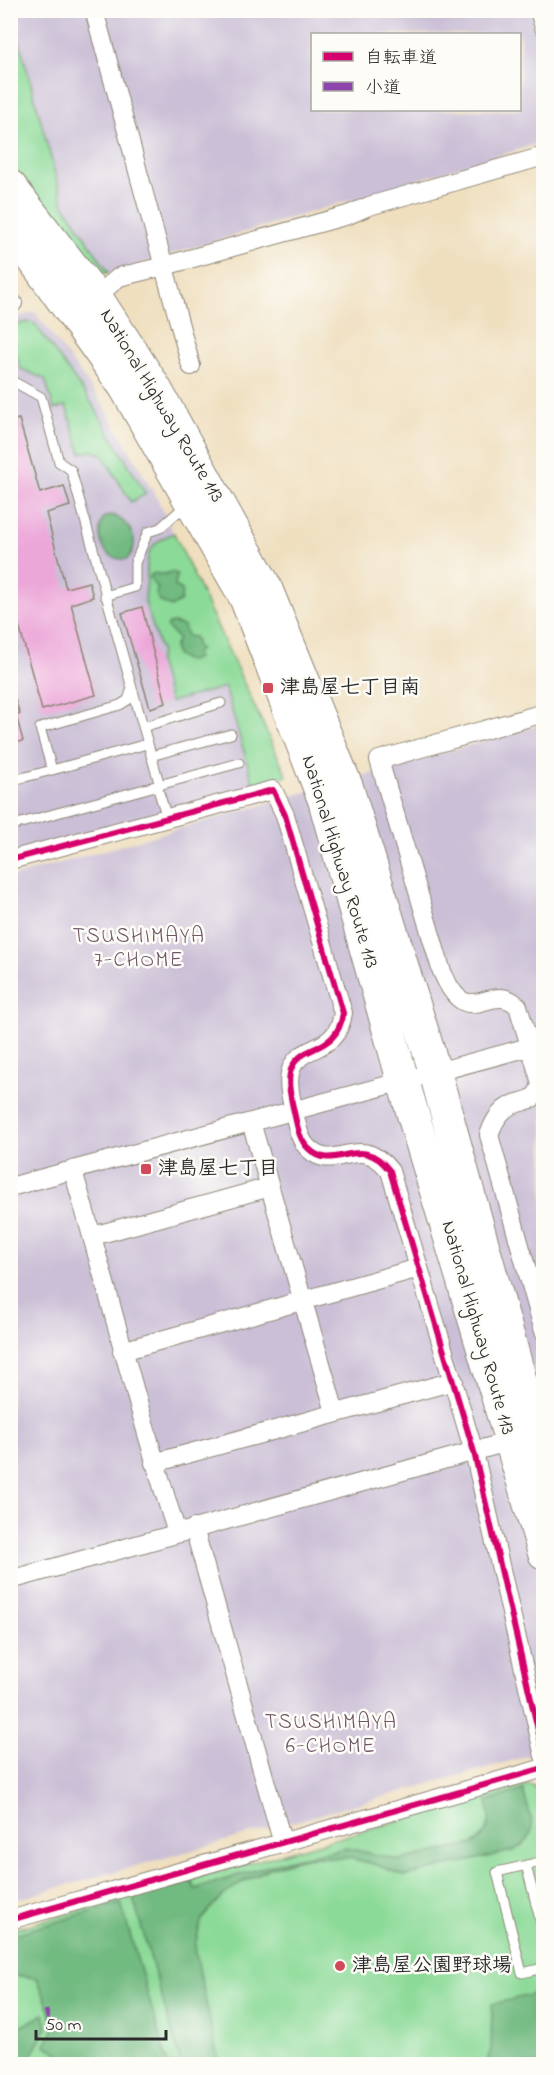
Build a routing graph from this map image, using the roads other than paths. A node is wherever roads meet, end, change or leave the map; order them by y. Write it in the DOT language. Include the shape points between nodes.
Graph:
graph roads {
  1 [pos="94,10"];
  2 [pos="539,10"];
  3 [pos="543,27"];
  4 [pos="543,156"];
  5 [pos="10,186"];
  6 [pos="10,227"];
  7 [pos="164,266"];
  8 [pos="96,297"];
  9 [pos="192,366"];
  10 [pos="10,383"];
  11 [pos="190,501"];
  12 [pos="105,596"];
  13 [pos="132,688"];
  14 [pos="221,703"];
  15 [pos="543,713"];
  16 [pos="143,727"];
  17 [pos="231,734"];
  18 [pos="147,744"];
  19 [pos="151,756"];
  20 [pos="239,763"];
  21 [pos="52,770"];
  22 [pos="10,781"];
  23 [pos="159,786"];
  24 [pos="167,818"];
  25 [pos="10,826"];
  26 [pos="10,860"];
  27 [pos="537,1045"];
  28 [pos="435,1072"];
  29 [pos="404,1081"];
  30 [pos="294,1111"];
  31 [pos="251,1122"];
  32 [pos="73,1171"];
  33 [pos="10,1187"];
  34 [pos="270,1187"];
  35 [pos="93,1236"];
  36 [pos="470,1250"];
  37 [pos="420,1268"];
  38 [pos="302,1301"];
  39 [pos="543,1331"];
  40 [pos="122,1351"];
  41 [pos="454,1381"];
  42 [pos="335,1412"];
  43 [pos="530,1436"];
  44 [pos="474,1452"];
  45 [pos="154,1464"];
  46 [pos="543,1465"];
  47 [pos="186,1530"];
  48 [pos="543,1553"];
  49 [pos="10,1580"];
  50 [pos="543,1756"];
  51 [pos="543,1768"];
  52 [pos="284,1844"];
  53 [pos="543,1861"];
  54 [pos="526,1865"];
  55 [pos="10,1920"];
  56 [pos="543,1935"];
  57 [pos="543,1968"];
  1 -- 7 [label="street"];
  2 -- 3 [label="street"];
  4 -- 7 [label="street"];
  5 -- 8 [label="highway, National Highway Route 113"];
  6 -- 11 [label="highway, National Highway Route 113" via="125,387"];
  7 -- 8 [label="street" via="119,277"];
  7 -- 9 [label="street"];
  8 -- 28 [label="highway, National Highway Route 113" via="154,386 265,586 347,787"];
  10 -- 12 [label="lane" via="41,397 59,462 71,470 82,504"];
  11 -- 12 [label="lane" via="160,528 148,532 135,563 135,587"];
  11 -- 29 [label="highway, National Highway Route 113" via="245,597 324,800"];
  12 -- 13 [label="lane"];
  13 -- 16 [label="lane"];
  13 -- 21 [label="lane" via="128,700 120,705 40,728"];
  14 -- 16 [label="lane"];
  15 -- 27 [label="street" via="379,760 448,987 458,1000 469,1004 502,996 511,999"];
  16 -- 18 [label="lane"];
  17 -- 19 [label="lane"];
  18 -- 19 [label="lane"];
  18 -- 21 [label="lane"];
  19 -- 23 [label="lane"];
  20 -- 23 [label="lane"];
  21 -- 22 [label="lane"];
  23 -- 24 [label="lane"];
  23 -- 25 [label="lane"];
  24 -- 26 [label="street"];
  24 -- 30 [label="street" via="273,790 285,814 343,1013 341,1026 331,1038 301,1056 292,1067 289,1085"];
  27 -- 28 [label="street"];
  27 -- 39 [label="street" via="539,1092 534,1098 503,1110 489,1135"];
  28 -- 29 [label="street"];
  28 -- 36 [label="highway, National Highway Route 113"];
  29 -- 30 [label="street"];
  29 -- 36 [label="highway, National Highway Route 113"];
  30 -- 31 [label="street"];
  30 -- 37 [label="street" via="300,1136 312,1152 333,1158 358,1151 384,1162"];
  31 -- 32 [label="street"];
  31 -- 34 [label="street"];
  32 -- 33 [label="street"];
  32 -- 35 [label="street"];
  34 -- 35 [label="street"];
  34 -- 38 [label="street"];
  35 -- 40 [label="street"];
  36 -- 43 [label="highway, National Highway Route 113"];
  37 -- 38 [label="street"];
  37 -- 41 [label="street"];
  38 -- 40 [label="street"];
  38 -- 42 [label="street"];
  40 -- 45 [label="street"];
  41 -- 42 [label="street"];
  41 -- 44 [label="street"];
  42 -- 45 [label="street"];
  43 -- 44 [label="street"];
  43 -- 46 [label="highway, National Highway Route 113"];
  43 -- 48 [label="highway, National Highway Route 113"];
  44 -- 47 [label="street"];
  44 -- 50 [label="street"];
  45 -- 47 [label="street"];
  47 -- 49 [label="street"];
  47 -- 52 [label="street"];
  51 -- 52 [label="street"];
  52 -- 55 [label="street"];
  53 -- 54 [label="lane"];
  54 -- 56 [label="lane"];
  54 -- 57 [label="lane" via="497,1872 522,1973"];
}
